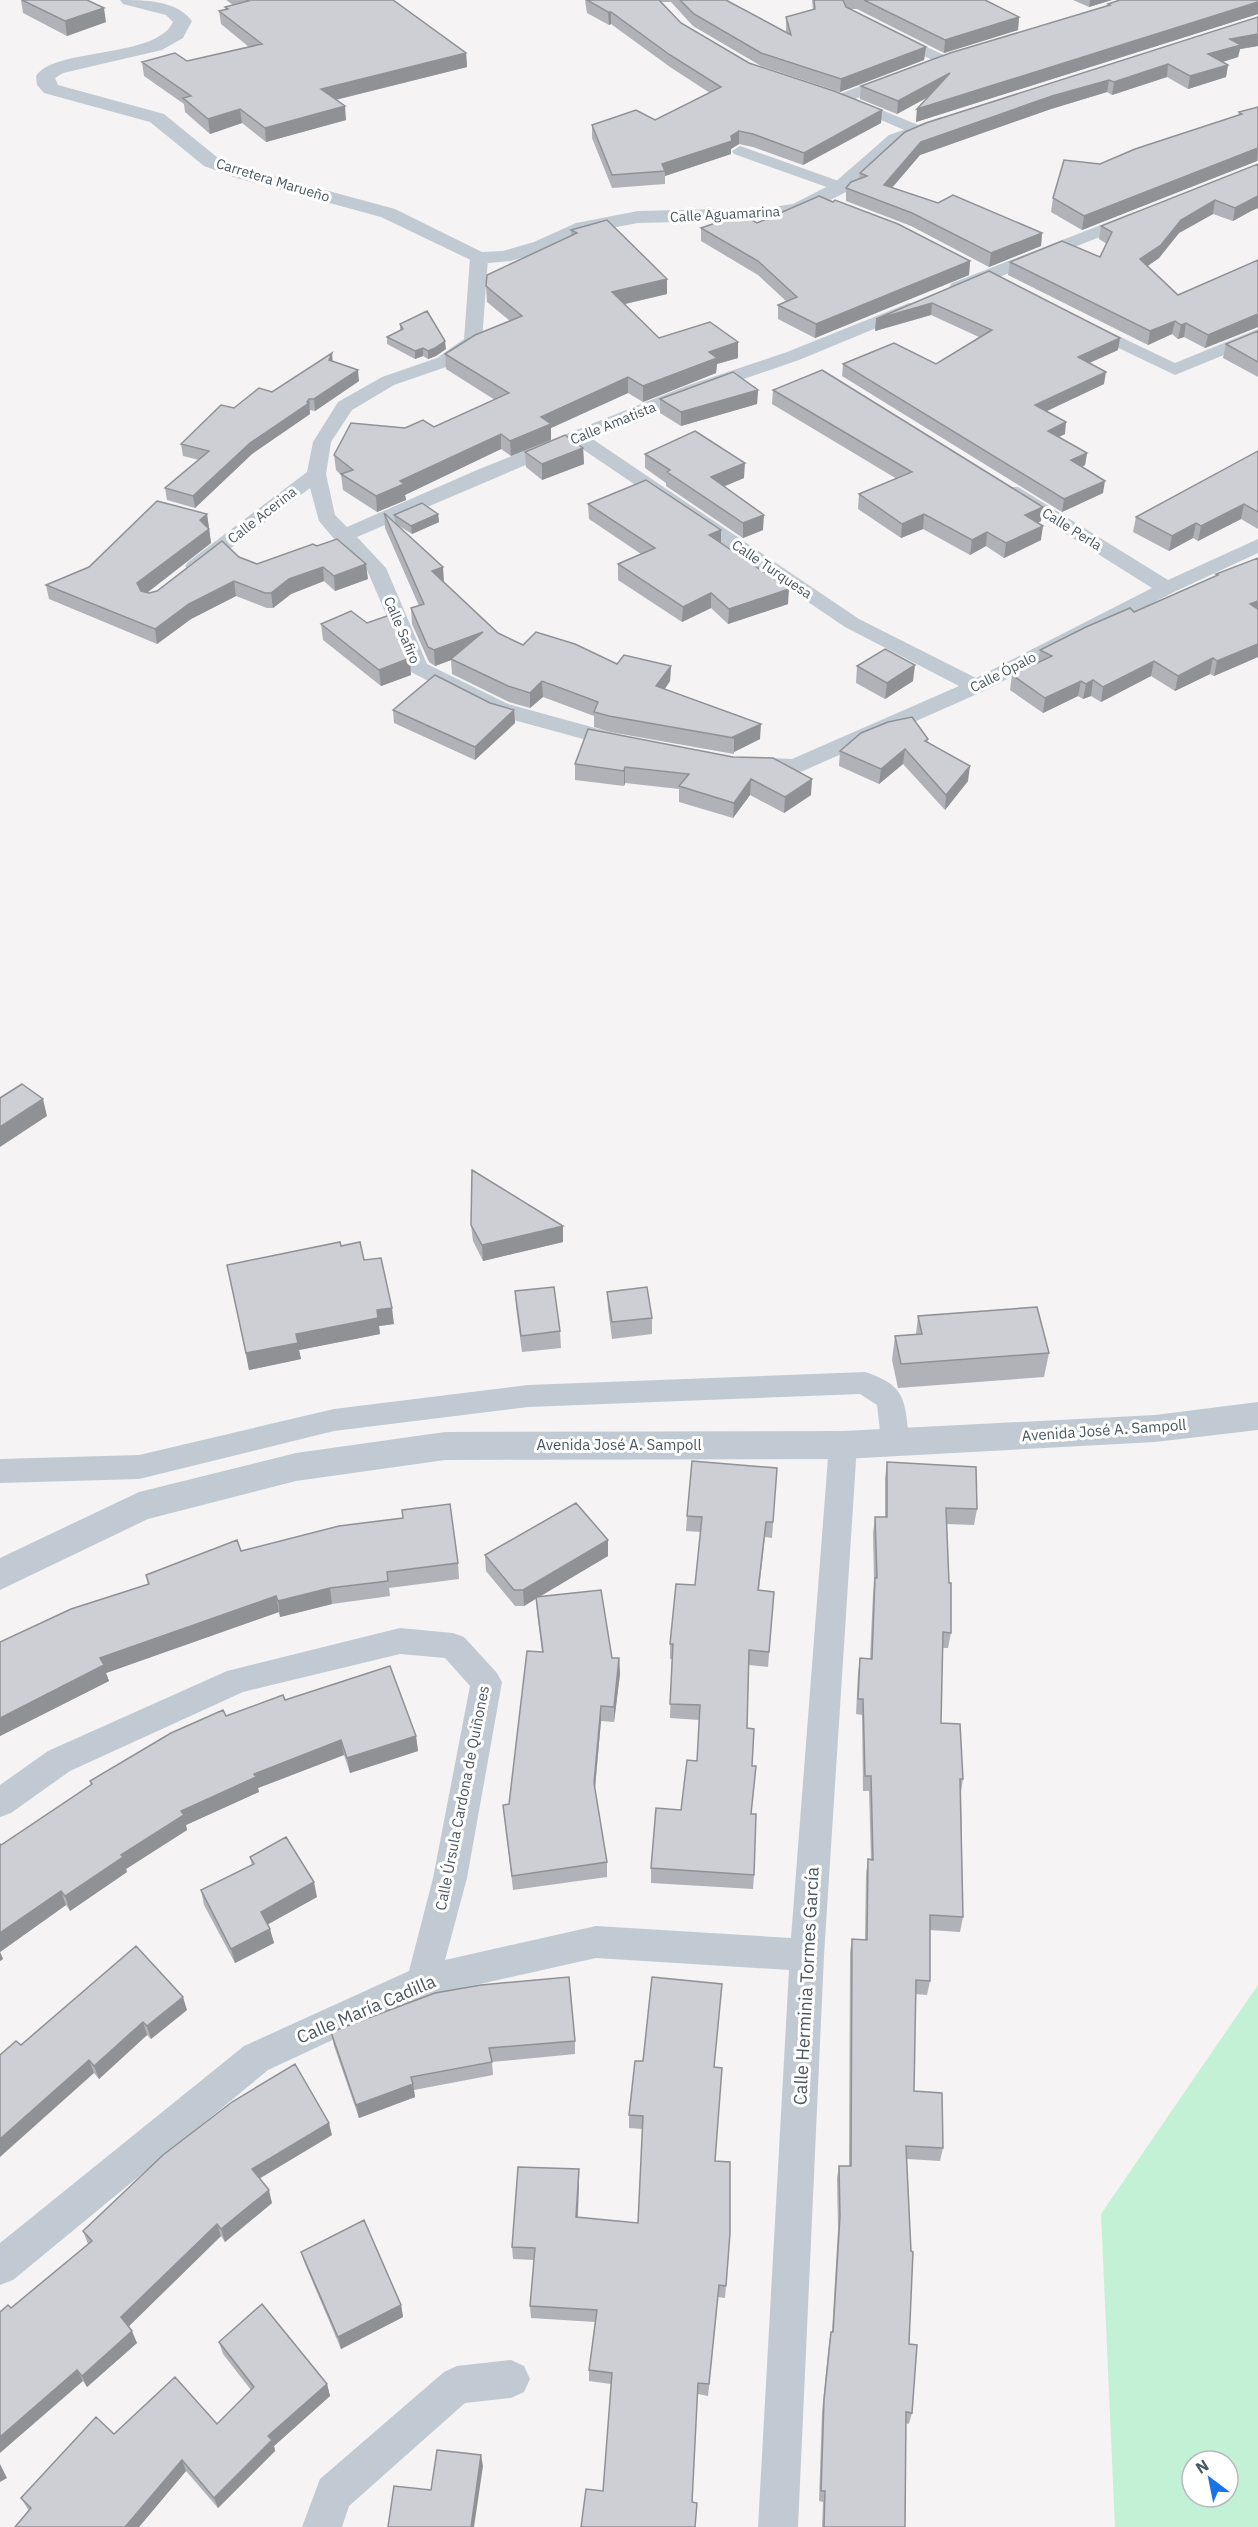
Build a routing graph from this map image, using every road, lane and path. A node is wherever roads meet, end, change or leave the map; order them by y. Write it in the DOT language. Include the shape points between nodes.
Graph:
graph roads {
  1 [pos="129,0"];
  2 [pos="882,29"];
  3 [pos="963,116"];
  4 [pos="917,130"];
  5 [pos="740,151"];
  6 [pos="841,187"];
  7 [pos="821,200"];
  8 [pos="842,208"];
  9 [pos="1149,211"];
  10 [pos="479,258"];
  11 [pos="966,265"];
  12 [pos="986,276"];
  13 [pos="1007,286"];
  14 [pos="944,293"];
  15 [pos="922,302"];
  16 [pos="1070,317"];
  17 [pos="1258,334"];
  18 [pos="794,356"];
  19 [pos="814,368"];
  20 [pos="577,437"];
  21 [pos="316,474"];
  22 [pos="995,482"];
  23 [pos="342,536"];
  24 [pos="1258,545"];
  25 [pos="180,578"];
  26 [pos="1167,588"];
  27 [pos="976,686"];
  28 [pos="641,746"];
  29 [pos="733,763"];
  30 [pos="1258,1416"];
  31 [pos="895,1440"];
  32 [pos="843,1445"];
  33 [pos="0,1472"];
  34 [pos="0,1575"];
  35 [pos="0,1803"];
  36 [pos="807,1955"];
  37 [pos="423,1981"];
  38 [pos="0,2267"];
  39 [pos="511,2379"];
  40 [pos="322,2527"];
  41 [pos="778,2527"];
  1 -- 10 [label="street, Carretera Marueño" via="172,11 183,21 177,33 155,46 57,69 45,75 46,85 157,118 211,162 388,213"];
  2 -- 4 [label="street" via="948,58 835,97"];
  3 -- 4 [label="street, Calle Aguamarina"];
  4 -- 6 [label="street, Calle Aguamarina" via="890,144"];
  5 -- 6 [label="street"];
  6 -- 7 [label="street, Calle Aguamarina"];
  7 -- 8 [label="street"];
  7 -- 10 [label="street, Calle Aguamarina" via="798,209 766,214 638,217 583,227 504,257"];
  9 -- 12 [label="street"];
  10 -- 21 [label="street, Calle Safiro" via="473,341 443,362 387,381 345,406 322,442"];
  11 -- 12 [label="street"];
  12 -- 13 [label="street"];
  12 -- 14 [label="street"];
  15 -- 18 [label="street, Calle Amatista"];
  16 -- 17 [label="street" via="1175,370"];
  18 -- 19 [label="street"];
  18 -- 20 [label="street, Calle Amatista" via="693,390"];
  20 -- 23 [label="street, Calle Amatista"];
  20 -- 27 [label="street, Calle Turquesa" via="852,623"];
  21 -- 23 [label="street, Calle Safiro" via="326,517"];
  21 -- 25 [label="street, Calle Acerina"];
  22 -- 26 [label="street, Calle Perla"];
  23 -- 28 [label="street, Calle Safiro" via="376,568 418,668 500,709 606,740"];
  24 -- 26 [label="street, Calle Ópalo"];
  26 -- 27 [label="street, Calle Ópalo"];
  27 -- 29 [label="street, Calle Ópalo" via="795,766"];
  30 -- 31 [label="street, Avenida José A. Sampoll" via="1114,1431"];
  31 -- 32 [label="street, Avenida José A. Sampoll"];
  31 -- 33 [label="street" via="891,1400 865,1383 528,1396 334,1420 139,1467"];
  32 -- 34 [label="street, Avenida José A. Sampoll" via="445,1446 297,1467 139,1507"];
  32 -- 36 [label="street, Calle Herminia Tormes García"];
  35 -- 37 [label="street, Calle Úrsula Cardona de Quiñones" via="59,1761 238,1680 400,1641 453,1646 486,1682 450,1878"];
  36 -- 37 [label="street, Calle María Cadilla" via="596,1942"];
  36 -- 41 [label="street, Calle Herminia Tormes García"];
  37 -- 38 [label="street, Calle María Cadilla" via="255,2058"];
  39 -- 40 [label="street" via="457,2385 334,2493"];
}
